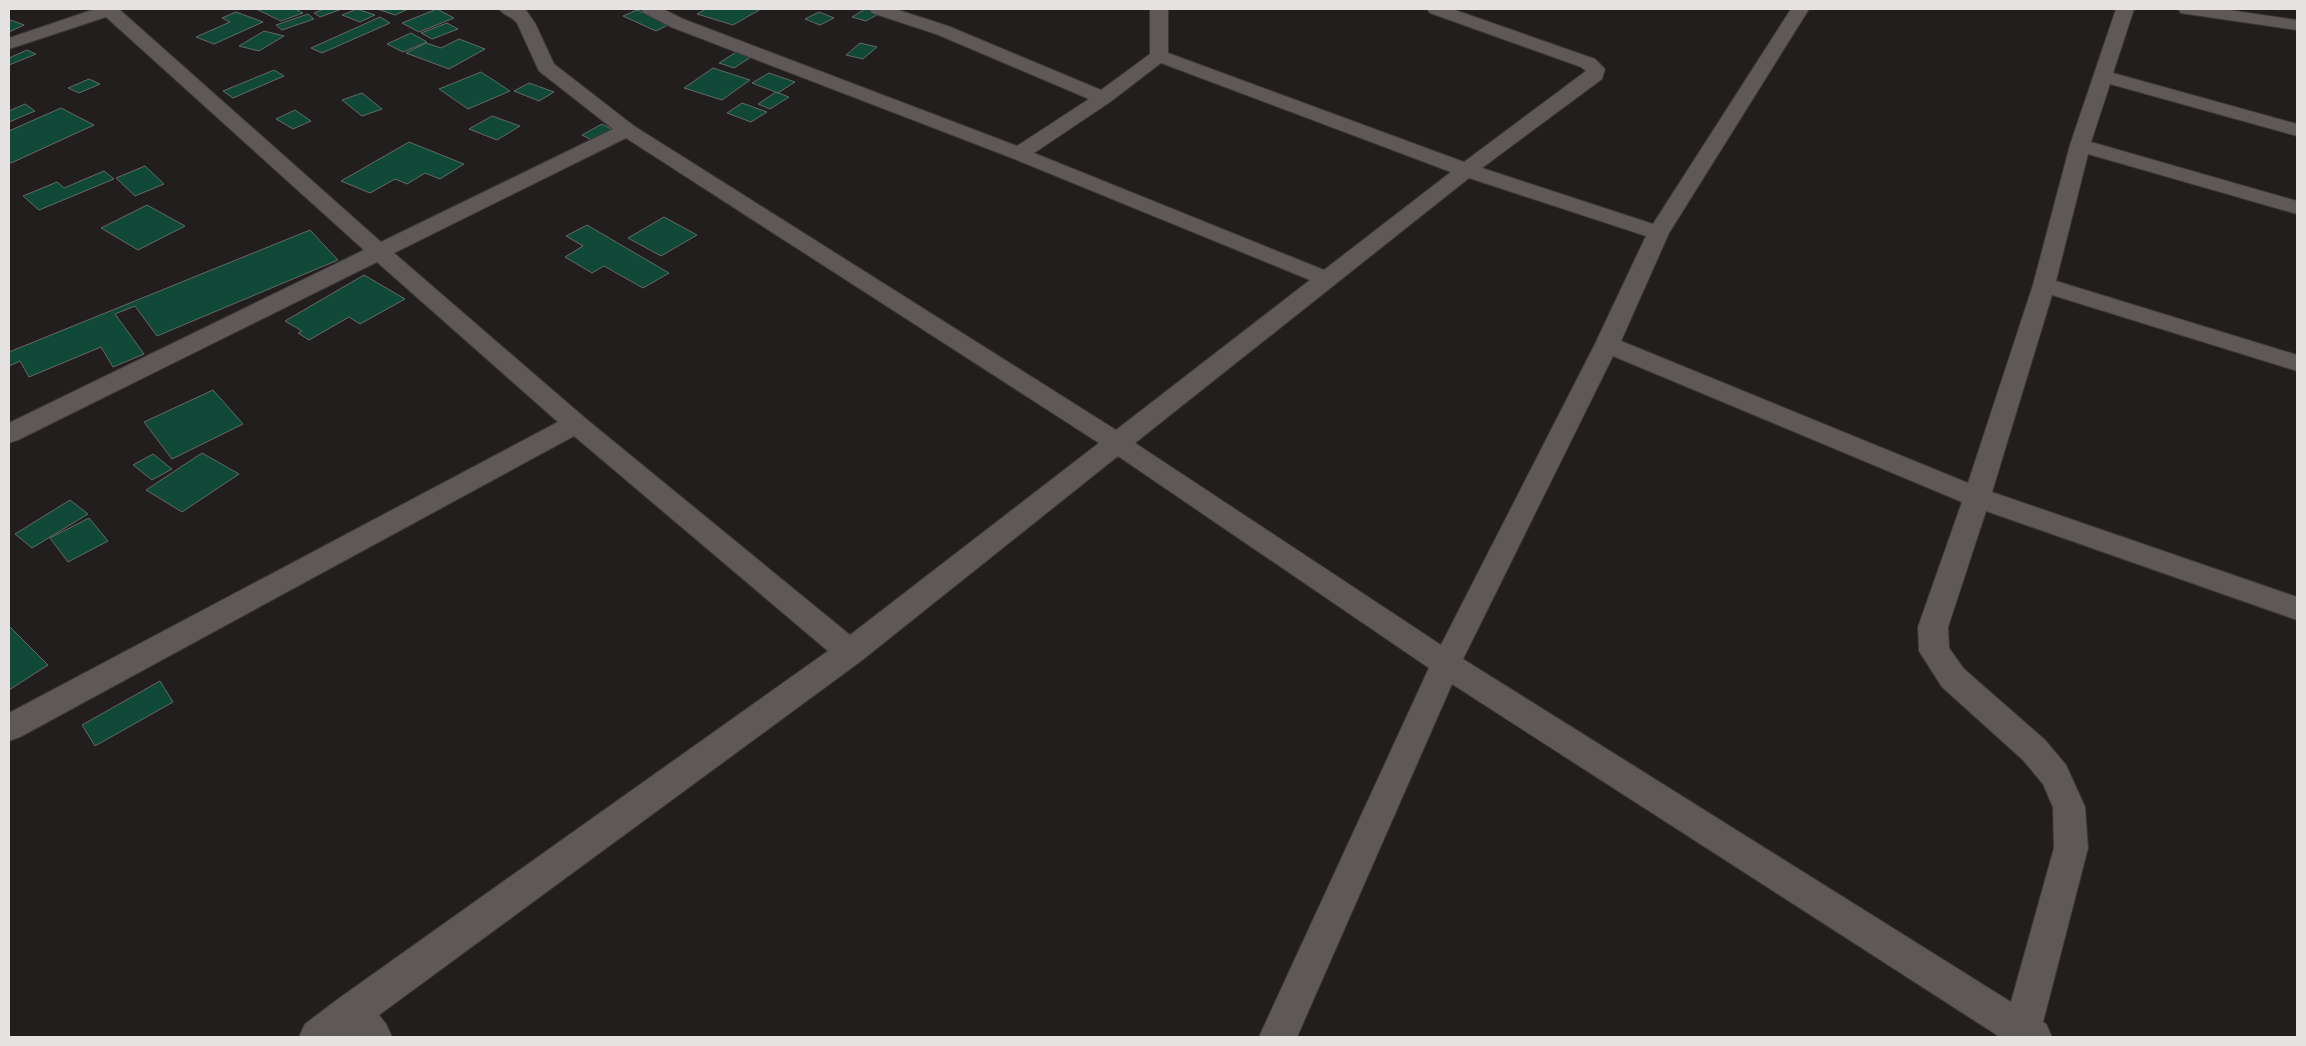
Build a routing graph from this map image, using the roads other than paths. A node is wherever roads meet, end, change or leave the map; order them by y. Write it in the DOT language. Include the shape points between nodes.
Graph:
graph roads {
  1 [pos="650,9"];
  2 [pos="878,9"];
  3 [pos="1159,9"];
  4 [pos="1436,9"];
  5 [pos="1800,9"];
  6 [pos="2125,9"];
  7 [pos="2187,9"];
  8 [pos="111,10"];
  9 [pos="520,10"];
  10 [pos="2297,24"];
  11 [pos="9,44"];
  12 [pos="1159,56"];
  13 [pos="2102,76"];
  14 [pos="1103,98"];
  15 [pos="628,130"];
  16 [pos="2297,130"];
  17 [pos="2080,145"];
  18 [pos="1019,154"];
  19 [pos="1466,170"];
  20 [pos="2297,208"];
  21 [pos="1658,233"];
  22 [pos="380,252"];
  23 [pos="1327,279"];
  24 [pos="2044,285"];
  25 [pos="1607,344"];
  26 [pos="2297,363"];
  27 [pos="576,424"];
  28 [pos="9,434"];
  29 [pos="1117,443"];
  30 [pos="1977,497"];
  31 [pos="2297,609"];
  32 [pos="850,652"];
  33 [pos="1446,664"];
  34 [pos="9,728"];
  35 [pos="362,1025"];
  36 [pos="2028,1034"];
  37 [pos="318,1037"];
  38 [pos="1278,1037"];
  1 -- 18 [label="street" via="677,23"];
  2 -- 14 [label="street" via="942,30"];
  3 -- 12 [label="street"];
  4 -- 19 [label="street" via="1588,63 1596,69 1595,75"];
  5 -- 21 [label="street"];
  6 -- 13 [label="street"];
  7 -- 10 [label="street"];
  8 -- 11 [label="street"];
  8 -- 22 [label="street"];
  9 -- 15 [label="street" via="546,67"];
  12 -- 14 [label="street"];
  12 -- 19 [label="street"];
  13 -- 16 [label="street"];
  13 -- 17 [label="street"];
  14 -- 18 [label="street"];
  15 -- 22 [label="street"];
  15 -- 29 [label="street"];
  17 -- 20 [label="street"];
  17 -- 24 [label="street"];
  18 -- 23 [label="street"];
  19 -- 21 [label="street"];
  19 -- 23 [label="street"];
  21 -- 25 [label="street"];
  22 -- 27 [label="street"];
  22 -- 28 [label="street"];
  23 -- 29 [label="street"];
  24 -- 26 [label="street"];
  24 -- 30 [label="street"];
  25 -- 30 [label="street"];
  25 -- 33 [label="street"];
  27 -- 32 [label="street"];
  27 -- 34 [label="street"];
  29 -- 32 [label="street"];
  29 -- 33 [label="street"];
  30 -- 31 [label="street"];
  30 -- 36 [label="street" via="1933,627 1934,651 1953,678 2034,750 2055,775 2070,807 2071,848"];
  32 -- 35 [label="street"];
  33 -- 36 [label="street"];
  33 -- 38 [label="street"];
  35 -- 37 [label="street"];
}
